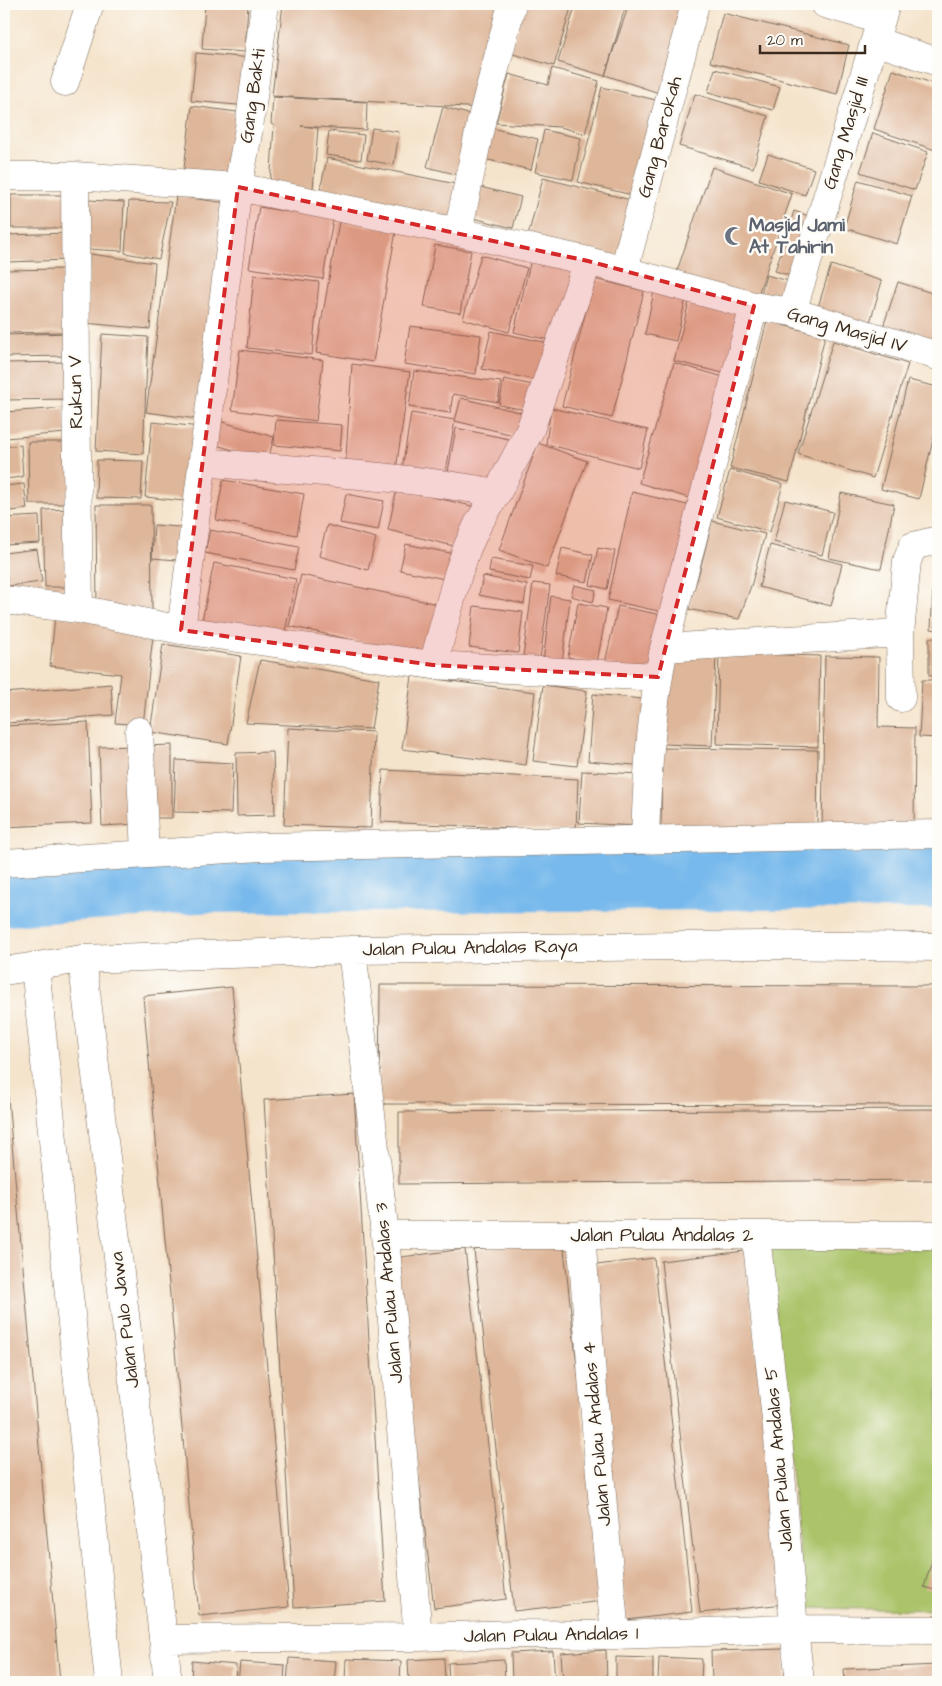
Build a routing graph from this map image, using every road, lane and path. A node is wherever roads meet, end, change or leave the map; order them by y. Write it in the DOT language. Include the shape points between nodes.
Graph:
graph roads {
  1 [pos="90,4"];
  2 [pos="265,4"];
  3 [pos="512,4"];
  4 [pos="696,4"];
  5 [pos="825,4"];
  6 [pos="881,22"];
  7 [pos="938,62"];
  8 [pos="65,82"];
  9 [pos="4,176"];
  10 [pos="75,176"];
  11 [pos="238,187"];
  12 [pos="458,232"];
  13 [pos="588,262"];
  14 [pos="624,270"];
  15 [pos="754,306"];
  16 [pos="792,312"];
  17 [pos="938,356"];
  18 [pos="203,462"];
  19 [pos="497,493"];
  20 [pos="938,540"];
  21 [pos="4,600"];
  22 [pos="79,609"];
  23 [pos="181,630"];
  24 [pos="900,634"];
  25 [pos="664,648"];
  26 [pos="433,665"];
  27 [pos="658,677"];
  28 [pos="900,698"];
  29 [pos="139,731"];
  30 [pos="938,834"];
  31 [pos="645,840"];
  32 [pos="145,853"];
  33 [pos="4,863"];
  34 [pos="938,947"];
  35 [pos="352,950"];
  36 [pos="82,959"];
  37 [pos="35,966"];
  38 [pos="4,971"];
  39 [pos="581,1234"];
  40 [pos="385,1235"];
  41 [pos="938,1235"];
  42 [pos="756,1236"];
  43 [pos="794,1629"];
  44 [pos="938,1630"];
  45 [pos="615,1635"];
  46 [pos="418,1637"];
  47 [pos="164,1639"];
  48 [pos="109,1682"];
  49 [pos="168,1682"];
  50 [pos="800,1682"];
  1 -- 8 [label="street"];
  2 -- 11 [label="street, Gang Bakti"];
  3 -- 12 [label="street" via="482,118"];
  4 -- 14 [label="street, Gang Barokah"];
  5 -- 6 [label="street"];
  6 -- 7 [label="street"];
  6 -- 16 [label="street, Gang Masjid III"];
  9 -- 10 [label="street, Gang Masjid IV"];
  10 -- 11 [label="street, Gang Masjid IV"];
  10 -- 22 [label="street, Rukun V"];
  11 -- 12 [label="street, Gang Masjid IV"];
  11 -- 18 [label="street, Gang Bakti"];
  12 -- 13 [label="street, Gang Masjid IV"];
  13 -- 14 [label="street, Gang Masjid IV"];
  13 -- 19 [label="street" via="530,430"];
  14 -- 15 [label="street, Gang Masjid IV"];
  15 -- 16 [label="street, Gang Masjid IV"];
  15 -- 25 [label="street"];
  16 -- 17 [label="street, Gang Masjid IV"];
  18 -- 19 [label="street" via="407,479"];
  18 -- 23 [label="street, Gang Bakti"];
  19 -- 26 [label="street" via="467,548"];
  20 -- 24 [label="street" via="913,546 906,561"];
  21 -- 22 [label="street"];
  22 -- 23 [label="street"];
  23 -- 26 [label="street"];
  24 -- 25 [label="street"];
  24 -- 28 [label="street"];
  25 -- 27 [label="street"];
  26 -- 27 [label="street"];
  27 -- 31 [label="street" via="647,770"];
  29 -- 32 [label="street"];
  30 -- 31 [label="street"];
  31 -- 32 [label="street" via="262,847"];
  32 -- 33 [label="street"];
  34 -- 35 [label="street, Jalan Pulau Andalas Raya" via="761,945"];
  35 -- 36 [label="street, Jalan Pulau Andalas Raya"];
  35 -- 40 [label="street, Jalan Pulau Andalas 3"];
  36 -- 37 [label="street, Jalan Pulau Andalas Raya"];
  36 -- 47 [label="street, Jalan Pulo Jawa"];
  37 -- 38 [label="street, Jalan Pulau Andalas Raya"];
  37 -- 48 [label="street"];
  39 -- 40 [label="street, Jalan Pulau Andalas 2"];
  39 -- 42 [label="street, Jalan Pulau Andalas 2"];
  39 -- 45 [label="street, Jalan Pulau Andalas 4" via="596,1441"];
  40 -- 46 [label="street, Jalan Pulau Andalas 3"];
  41 -- 42 [label="street, Jalan Pulau Andalas 2"];
  42 -- 43 [label="street, Jalan Pulau Andalas 5"];
  43 -- 44 [label="street, Jalan Pulau Andalas 1"];
  43 -- 45 [label="street, Jalan Pulau Andalas 1"];
  43 -- 50 [label="street, Jalan Pulau Andalas 5"];
  45 -- 46 [label="street, Jalan Pulau Andalas 1"];
  46 -- 47 [label="street, Jalan Pulau Andalas 1"];
  47 -- 49 [label="street, Jalan Pulo Jawa"];
}
